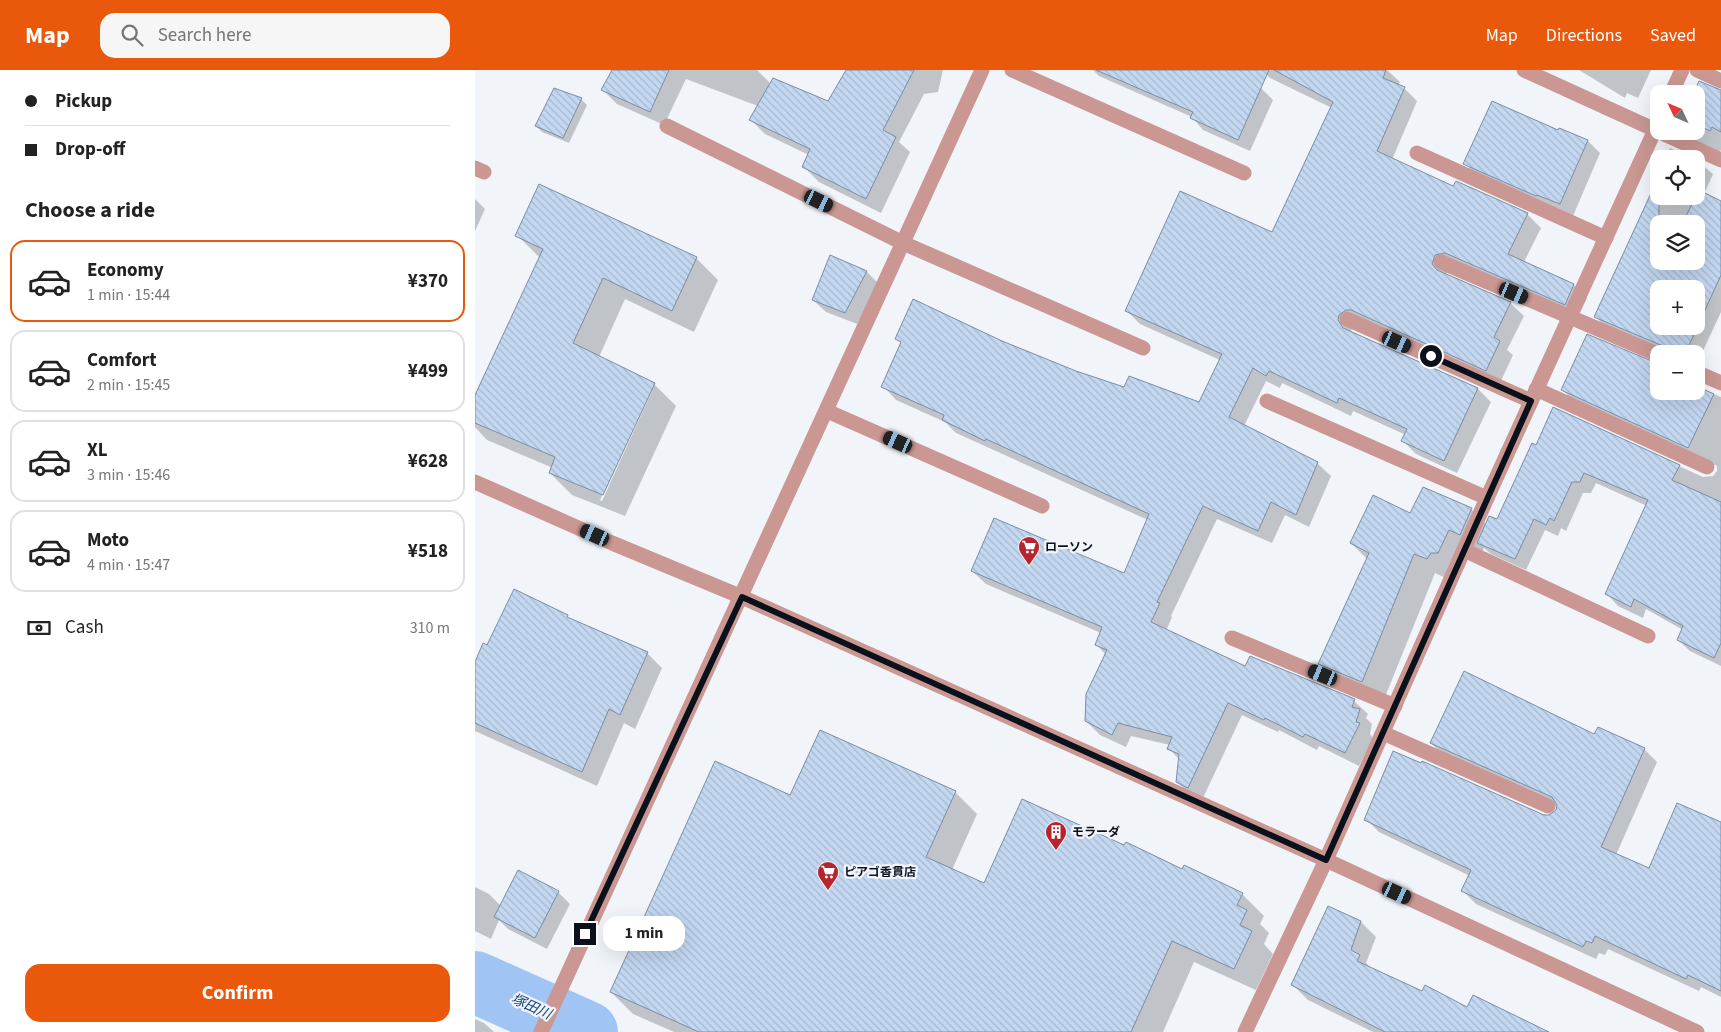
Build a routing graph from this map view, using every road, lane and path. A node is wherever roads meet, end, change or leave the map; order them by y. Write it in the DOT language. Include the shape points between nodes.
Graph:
graph roads {
  1 [pos="982,70"];
  2 [pos="1012,70"];
  3 [pos="1524,70"];
  4 [pos="1682,70"];
  5 [pos="1697,70"];
  6 [pos="1721,81"];
  7 [pos="1675,85"];
  8 [pos="1650,123"];
  9 [pos="667,126"];
  10 [pos="1651,140"];
  11 [pos="1683,140"];
  12 [pos="1417,153"];
  13 [pos="1721,160"];
  14 [pos="1244,173"];
  15 [pos="1606,238"];
  16 [pos="903,243"];
  17 [pos="1441,262"];
  18 [pos="1570,316"];
  19 [pos="1347,319"];
  20 [pos="1143,348"];
  21 [pos="1650,351"];
  22 [pos="1705,376"];
  23 [pos="1721,383"];
  24 [pos="1533,395"];
  25 [pos="1267,401"];
  26 [pos="827,411"];
  27 [pos="1707,467"];
  28 [pos="475,482"];
  29 [pos="1487,498"];
  30 [pos="1042,506"];
  31 [pos="1463,550"];
  32 [pos="742,597"];
  33 [pos="1648,636"];
  34 [pos="1231,638"];
  35 [pos="1395,706"];
  36 [pos="1383,733"];
  37 [pos="1548,806"];
  38 [pos="1326,860"];
  39 [pos="541,1032"];
  40 [pos="1245,1032"];
  41 [pos="1697,1032"];
  1 -- 16 [label="street"];
  2 -- 14 [label="street"];
  3 -- 8 [label="street"];
  4 -- 7 [label="street"];
  5 -- 6 [label="street"];
  9 -- 16 [label="street"];
  10 -- 15 [label="street"];
  11 -- 13 [label="street"];
  12 -- 15 [label="street"];
  15 -- 18 [label="street"];
  16 -- 20 [label="street"];
  16 -- 26 [label="street"];
  17 -- 18 [label="street"];
  18 -- 21 [label="street"];
  18 -- 24 [label="street"];
  19 -- 24 [label="street"];
  22 -- 23 [label="street"];
  24 -- 27 [label="street"];
  24 -- 29 [label="street"];
  25 -- 29 [label="street"];
  26 -- 30 [label="street"];
  26 -- 32 [label="street"];
  28 -- 32 [label="street"];
  29 -- 31 [label="street"];
  31 -- 33 [label="street"];
  31 -- 35 [label="street"];
  32 -- 38 [label="street"];
  32 -- 39 [label="street"];
  34 -- 35 [label="street"];
  35 -- 36 [label="street"];
  36 -- 37 [label="street"];
  36 -- 38 [label="street"];
  38 -- 40 [label="street"];
  38 -- 41 [label="street"];
}
